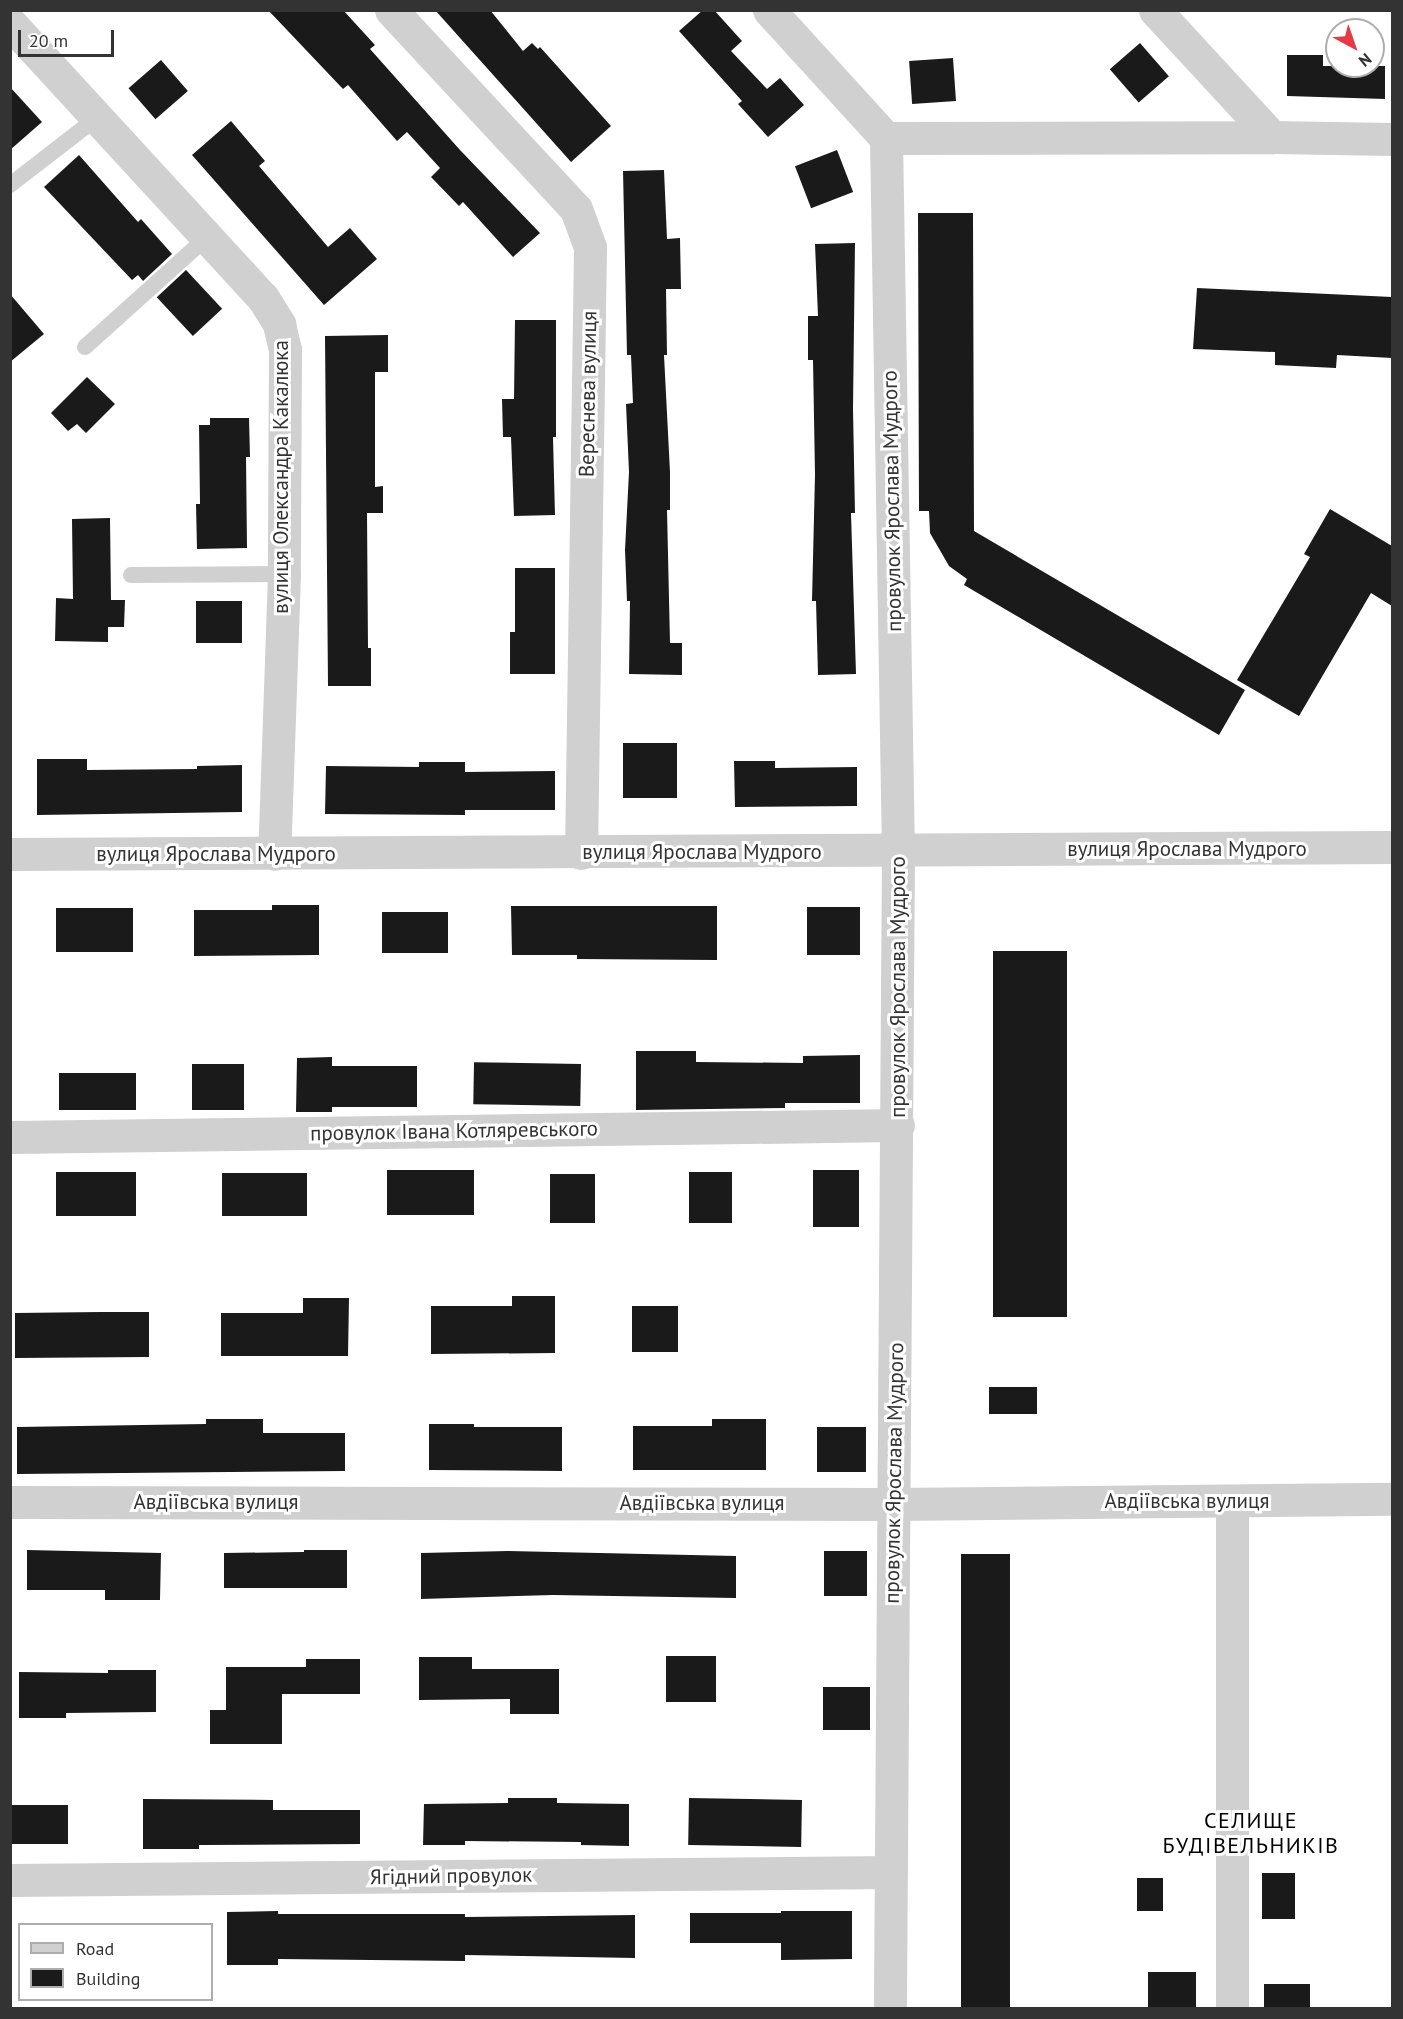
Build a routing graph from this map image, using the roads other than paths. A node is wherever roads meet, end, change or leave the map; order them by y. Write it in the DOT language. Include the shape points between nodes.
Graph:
graph roads {
  1 [pos="391,10"];
  2 [pos="769,10"];
  3 [pos="1155,10"];
  4 [pos="10,23"];
  5 [pos="98,117"];
  6 [pos="1272,137"];
  7 [pos="886,138"];
  8 [pos="1392,139"];
  9 [pos="10,185"];
  10 [pos="207,237"];
  11 [pos="85,347"];
  12 [pos="131,574"];
  13 [pos="284,574"];
  14 [pos="1392,847"];
  15 [pos="898,851"];
  16 [pos="581,853"];
  17 [pos="10,854"];
  18 [pos="274,854"];
  19 [pos="898,1125"];
  20 [pos="10,1137"];
  21 [pos="1392,1499"];
  22 [pos="1232,1501"];
  23 [pos="10,1502"];
  24 [pos="893,1504"];
  25 [pos="891,1872"];
  26 [pos="10,1880"];
  27 [pos="890,2008"];
  28 [pos="1232,2008"];
  1 -- 16 [label="street, Вереснева вулиця" via="576,208 590,247"];
  2 -- 7 [label="street"];
  3 -- 6 [label="street"];
  4 -- 5 [label="street, вулиця Олександра Какалюка"];
  5 -- 9 [label="lane"];
  5 -- 10 [label="street, вулиця Олександра Какалюка"];
  6 -- 7 [label="street"];
  6 -- 8 [label="street"];
  7 -- 15 [label="street, провулок Ярослава Мудрого"];
  10 -- 11 [label="lane"];
  10 -- 13 [label="street, вулиця Олександра Какалюка" via="263,298 279,324 285,349"];
  12 -- 13 [label="lane"];
  13 -- 18 [label="street, вулиця Олександра Какалюка"];
  14 -- 15 [label="street, вулиця Ярослава Мудрого"];
  15 -- 16 [label="street, вулиця Ярослава Мудрого"];
  15 -- 19 [label="street, провулок Ярослава Мудрого"];
  16 -- 18 [label="street, вулиця Ярослава Мудрого"];
  17 -- 18 [label="street, вулиця Ярослава Мудрого"];
  19 -- 20 [label="street, провулок Івана Котляревського"];
  19 -- 24 [label="street, провулок Ярослава Мудрого"];
  21 -- 22 [label="street, Авдіївська вулиця"];
  22 -- 24 [label="street, Авдіївська вулиця"];
  22 -- 28 [label="street"];
  23 -- 24 [label="street, Авдіївська вулиця"];
  24 -- 25 [label="street, провулок Ярослава Мудрого"];
  25 -- 26 [label="street, Ягідний провулок"];
  25 -- 27 [label="street, провулок Ярослава Мудрого"];
}
